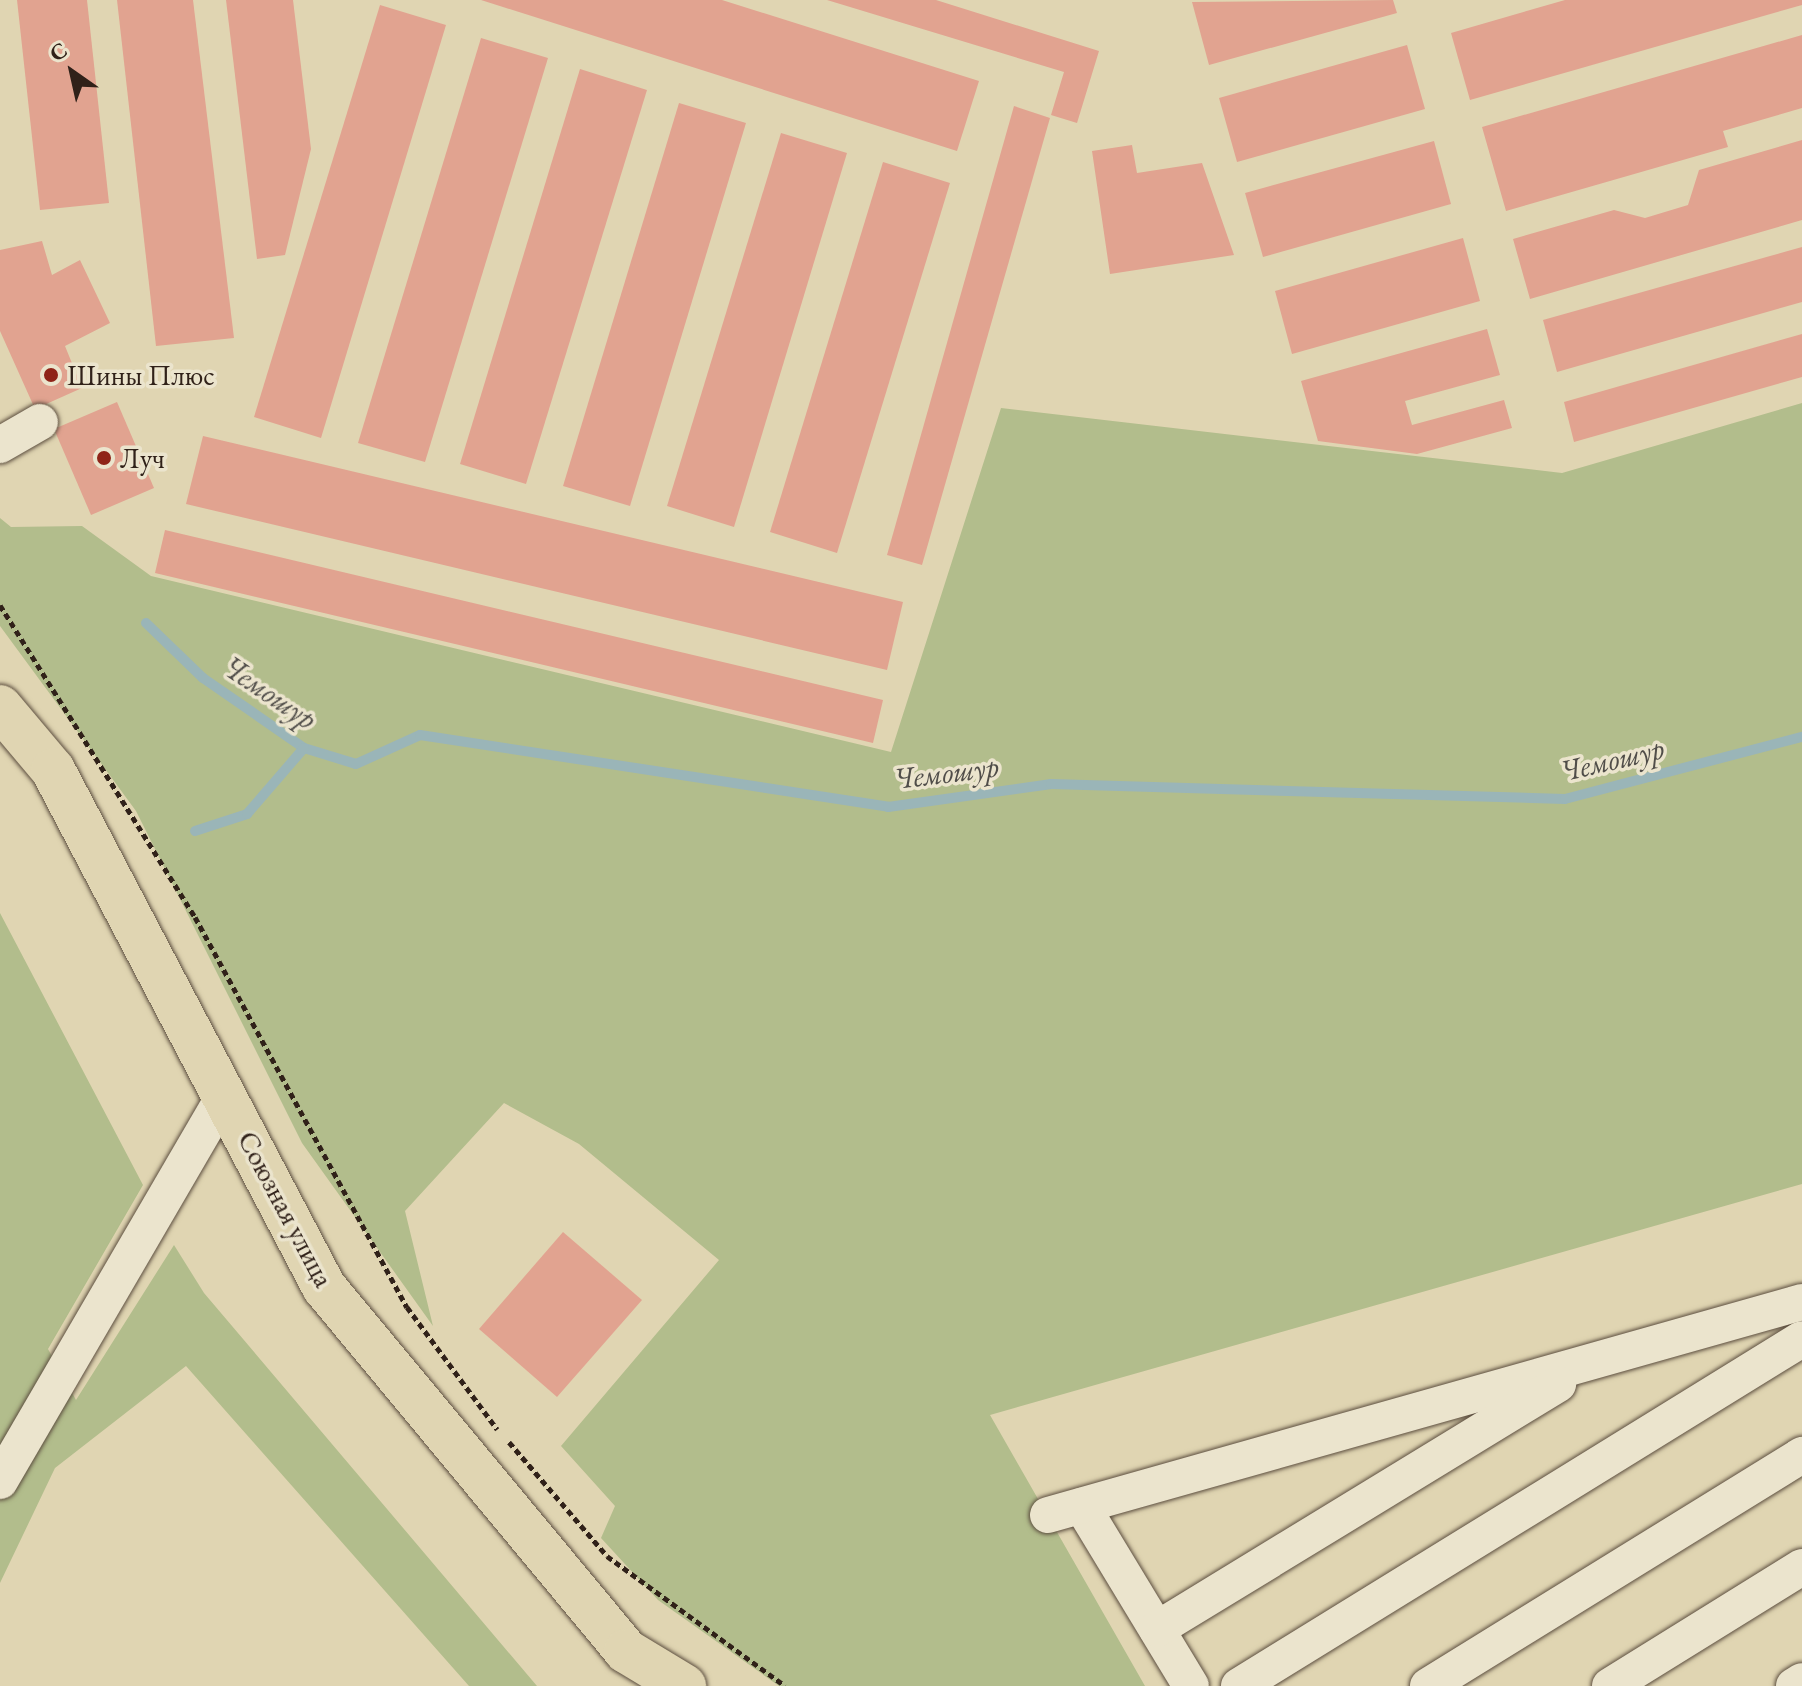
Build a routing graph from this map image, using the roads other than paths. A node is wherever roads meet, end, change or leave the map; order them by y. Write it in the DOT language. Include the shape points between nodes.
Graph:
graph roads {
  1 [pos="40,422"];
  2 [pos="0,445"];
  3 [pos="0,707"];
  4 [pos="225,1094"];
  5 [pos="1802,1302"];
  6 [pos="1802,1339"];
  7 [pos="1598,1360"];
  8 [pos="1802,1455"];
  9 [pos="0,1481"];
  10 [pos="1082,1506"];
  11 [pos="1048,1515"];
  12 [pos="1802,1567"];
  13 [pos="1157,1629"];
  14 [pos="1802,1681"];
  15 [pos="684,1686"];
  16 [pos="1191,1686"];
  17 [pos="1239,1686"];
  18 [pos="1428,1686"];
  19 [pos="1610,1686"];
  20 [pos="1794,1686"];
  1 -- 2 [label="lane"];
  3 -- 4 [label="main road, Союзная улица" via="53,770"];
  4 -- 9 [label="lane"];
  4 -- 15 [label="main road, Союзная улица" via="324,1287 626,1651"];
  5 -- 7 [label="lane"];
  6 -- 17 [label="lane"];
  7 -- 10 [label="lane"];
  7 -- 13 [label="lane"];
  8 -- 18 [label="lane"];
  10 -- 11 [label="lane"];
  10 -- 13 [label="lane"];
  12 -- 19 [label="lane"];
  13 -- 16 [label="lane"];
  14 -- 20 [label="lane"];
}
